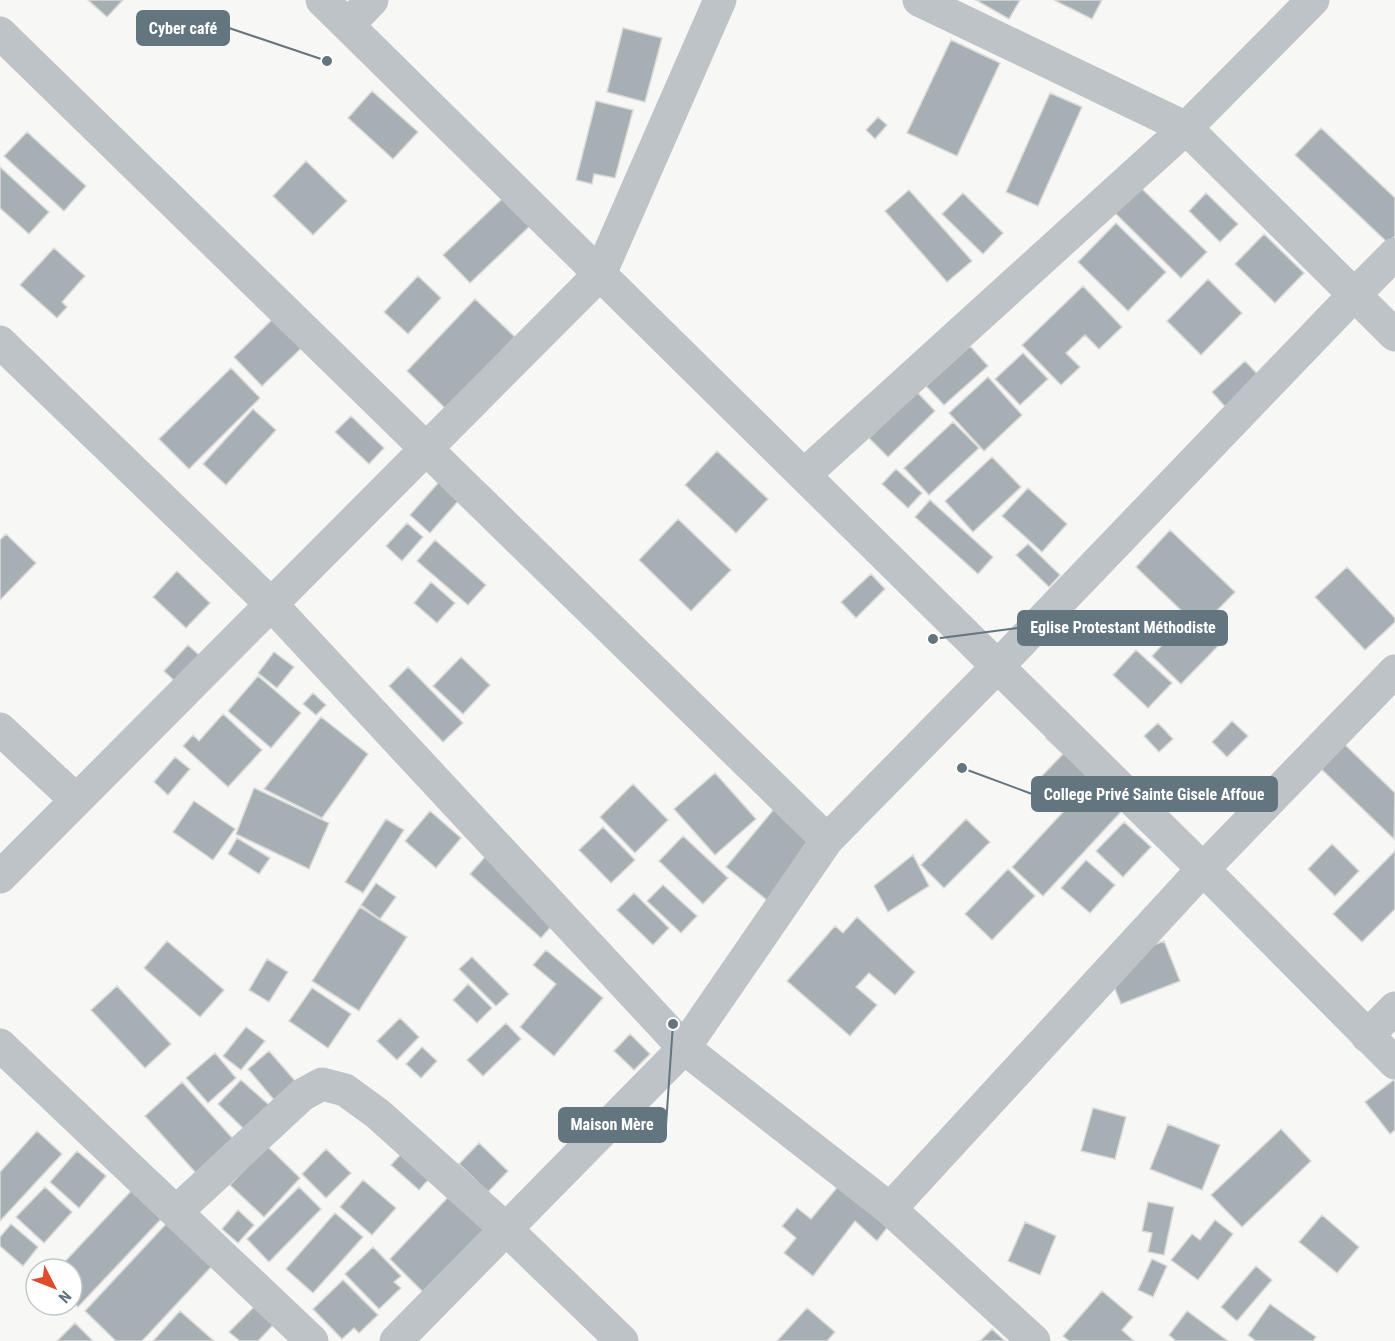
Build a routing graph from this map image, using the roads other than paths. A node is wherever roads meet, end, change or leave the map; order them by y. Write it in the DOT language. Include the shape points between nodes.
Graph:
graph roads {
  1 [pos="322,0"];
  2 [pos="372,0"];
  3 [pos="720,0"];
  4 [pos="920,0"];
  5 [pos="1306,2"];
  6 [pos="348,25"];
  7 [pos="0,33"];
  8 [pos="1186,128"];
  9 [pos="1395,254"];
  10 [pos="600,274"];
  11 [pos="1354,295"];
  12 [pos="1395,335"];
  13 [pos="0,342"];
  14 [pos="426,449"];
  15 [pos="804,476"];
  16 [pos="271,604"];
  17 [pos="998,666"];
  18 [pos="1395,671"];
  19 [pos="0,729"];
  20 [pos="76,800"];
  21 [pos="826,840"];
  22 [pos="1203,869"];
  23 [pos="0,877"];
  24 [pos="1395,1008"];
  25 [pos="1367,1036"];
  26 [pos="0,1045"];
  27 [pos="684,1048"];
  28 [pos="1395,1063"];
  29 [pos="890,1209"];
  30 [pos="176,1212"];
  31 [pos="506,1229"];
  32 [pos="312,1341"];
  33 [pos="396,1341"];
  34 [pos="622,1341"];
  35 [pos="1034,1341"];
  1 -- 6 [label="street"];
  2 -- 6 [label="street"];
  3 -- 10 [label="street"];
  4 -- 8 [label="street"];
  5 -- 8 [label="street"];
  6 -- 10 [label="street"];
  7 -- 14 [label="street"];
  8 -- 11 [label="street"];
  8 -- 15 [label="street"];
  9 -- 11 [label="street"];
  10 -- 14 [label="street"];
  10 -- 15 [label="street"];
  11 -- 12 [label="street"];
  11 -- 17 [label="street"];
  13 -- 16 [label="street"];
  14 -- 16 [label="street"];
  14 -- 21 [label="street"];
  15 -- 17 [label="street"];
  16 -- 20 [label="street"];
  16 -- 27 [label="street"];
  17 -- 21 [label="street"];
  17 -- 22 [label="street"];
  18 -- 22 [label="street"];
  19 -- 20 [label="street"];
  20 -- 23 [label="street"];
  21 -- 27 [label="street"];
  22 -- 25 [label="street"];
  22 -- 29 [label="street"];
  24 -- 25 [label="street"];
  25 -- 28 [label="street"];
  26 -- 30 [label="street"];
  27 -- 29 [label="street"];
  27 -- 31 [label="street"];
  29 -- 35 [label="street"];
  30 -- 31 [label="street" via="302,1095 322,1084 345,1090 378,1114"];
  30 -- 32 [label="street"];
  31 -- 33 [label="street"];
  31 -- 34 [label="street"];
}
